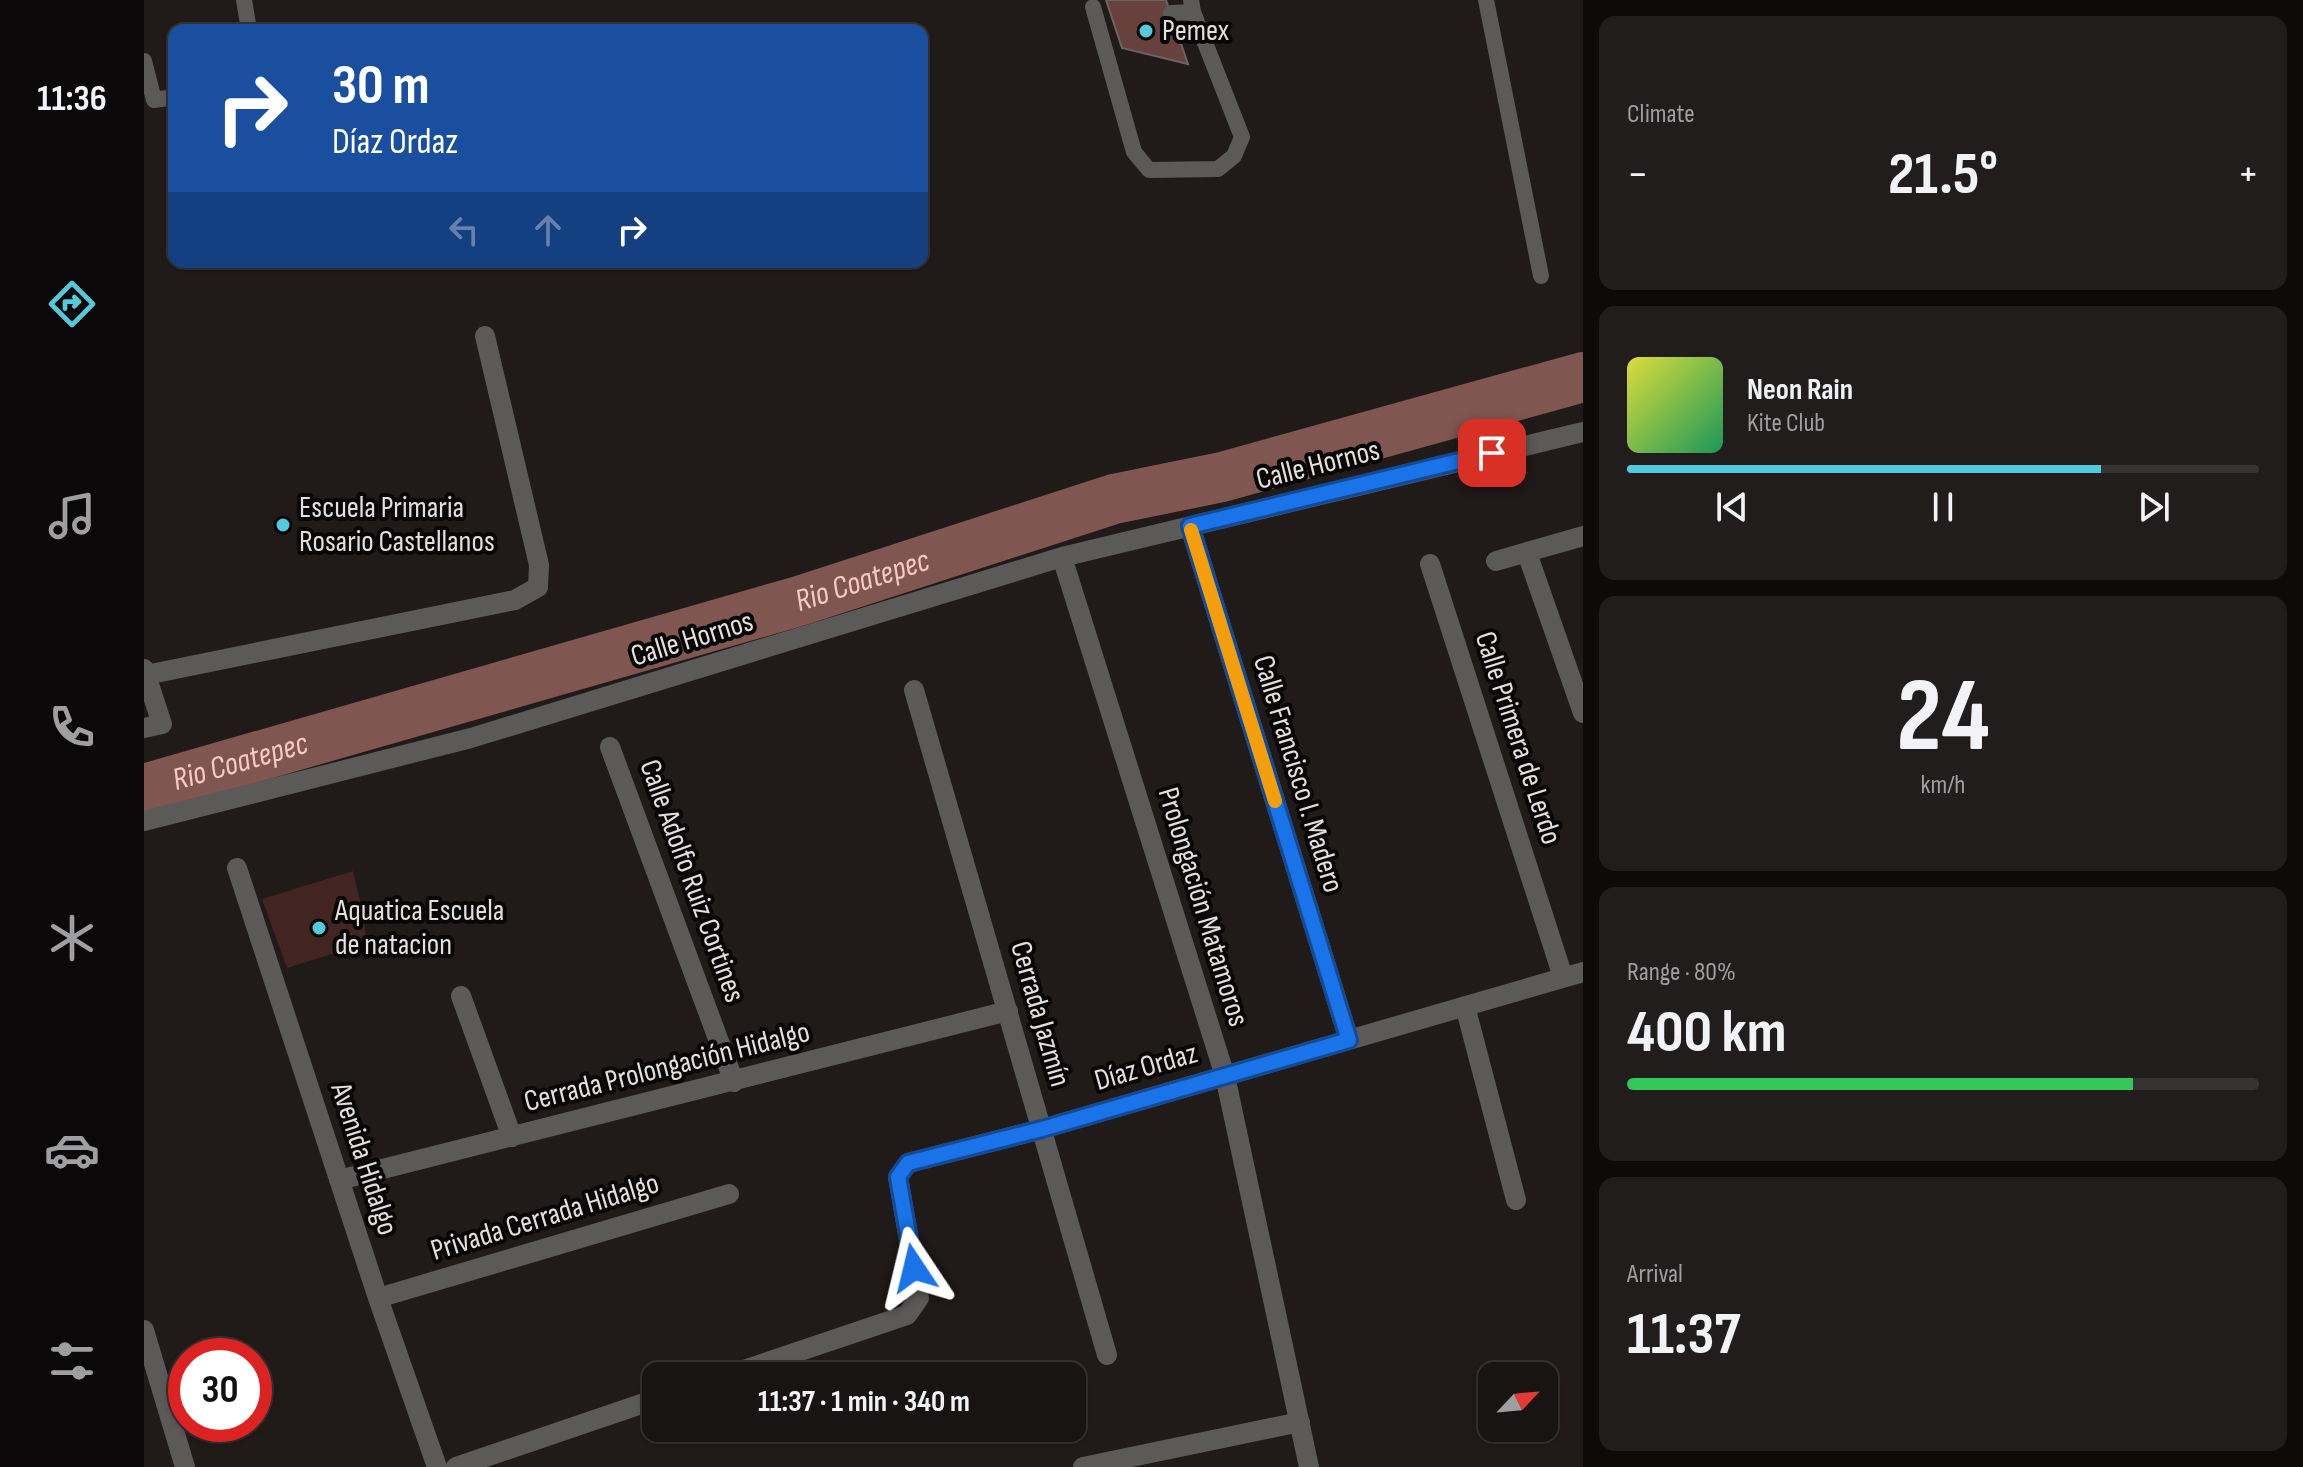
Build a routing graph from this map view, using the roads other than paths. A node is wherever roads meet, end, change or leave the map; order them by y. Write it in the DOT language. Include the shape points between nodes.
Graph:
graph roads {
  1 [pos="244,0"];
  2 [pos="1486,0"];
  3 [pos="1098,5"];
  4 [pos="1192,6"];
  5 [pos="1171,13"];
  6 [pos="248,24"];
  7 [pos="144,61"];
  8 [pos="168,98"];
  9 [pos="1541,276"];
  10 [pos="485,336"];
  11 [pos="1583,432"];
  12 [pos="1190,526"];
  13 [pos="1583,536"];
  14 [pos="1527,553"];
  15 [pos="1062,557"];
  16 [pos="1496,561"];
  17 [pos="1430,564"];
  18 [pos="145,672"];
  19 [pos="914,690"];
  20 [pos="1583,713"];
  21 [pos="153,726"];
  22 [pos="610,747"];
  23 [pos="144,821"];
  24 [pos="237,868"];
  25 [pos="1573,974"];
  26 [pos="461,996"];
  27 [pos="1465,1006"];
  28 [pos="1008,1011"];
  29 [pos="1349,1040"];
  30 [pos="1225,1076"];
  31 [pos="734,1082"];
  32 [pos="1042,1129"];
  33 [pos="512,1137"];
  34 [pos="339,1180"];
  35 [pos="729,1194"];
  36 [pos="1516,1200"];
  37 [pos="378,1298"];
  38 [pos="144,1330"];
  39 [pos="1107,1355"];
  40 [pos="768,1362"];
  41 [pos="642,1404"];
  42 [pos="1300,1422"];
  43 [pos="185,1467"];
  44 [pos="437,1467"];
  45 [pos="456,1467"];
  46 [pos="1083,1467"];
  47 [pos="1309,1467"];
  1 -- 6 [label="lane"];
  2 -- 9 [label="lane"];
  3 -- 4 [label="lane" via="1134,152 1149,170 1218,169 1234,156 1242,137"];
  4 -- 5 [label="lane"];
  7 -- 8 [label="lane" via="154,100"];
  10 -- 18 [label="street" via="539,565 538,587 515,600"];
  11 -- 12 [label="street, Calle Hornos"];
  12 -- 15 [label="street, Calle Hornos"];
  12 -- 29 [label="street, Calle Francisco I. Madero"];
  13 -- 14 [label="street"];
  14 -- 16 [label="street"];
  14 -- 20 [label="street"];
  15 -- 23 [label="street, Calle Hornos" via="471,738"];
  15 -- 30 [label="street, Prolongación Matamoros"];
  17 -- 25 [label="street, Calle Primera de Lerdo"];
  18 -- 21 [label="street"];
  19 -- 28 [label="street, Cerrada Jazmín"];
  22 -- 31 [label="street, Calle Adolfo Ruiz Cortines"];
  24 -- 34 [label="street, Avenida Hidalgo"];
  25 -- 27 [label="street, Díaz Ordaz"];
  26 -- 33 [label="street"];
  27 -- 29 [label="street, Díaz Ordaz"];
  27 -- 36 [label="street"];
  28 -- 31 [label="street, Cerrada Prolongación Hidalgo"];
  28 -- 32 [label="street, Cerrada Jazmín"];
  29 -- 30 [label="street, Díaz Ordaz"];
  30 -- 32 [label="street, Díaz Ordaz"];
  30 -- 42 [label="street, Prolongación Matamoros"];
  31 -- 33 [label="street, Cerrada Prolongación Hidalgo"];
  32 -- 39 [label="street, Cerrada Jazmín"];
  32 -- 40 [label="street, Díaz Ordaz" via="908,1163 898,1177 919,1298 915,1307 907,1315"];
  33 -- 34 [label="street, Cerrada Prolongación Hidalgo"];
  34 -- 37 [label="street, Avenida Hidalgo"];
  35 -- 37 [label="street, Privada Cerrada Hidalgo"];
  37 -- 44 [label="street, Avenida Hidalgo"];
  38 -- 43 [label="street"];
  41 -- 45 [label="street"];
  42 -- 46 [label="street"];
  42 -- 47 [label="street, Prolongación Matamoros"];
}
